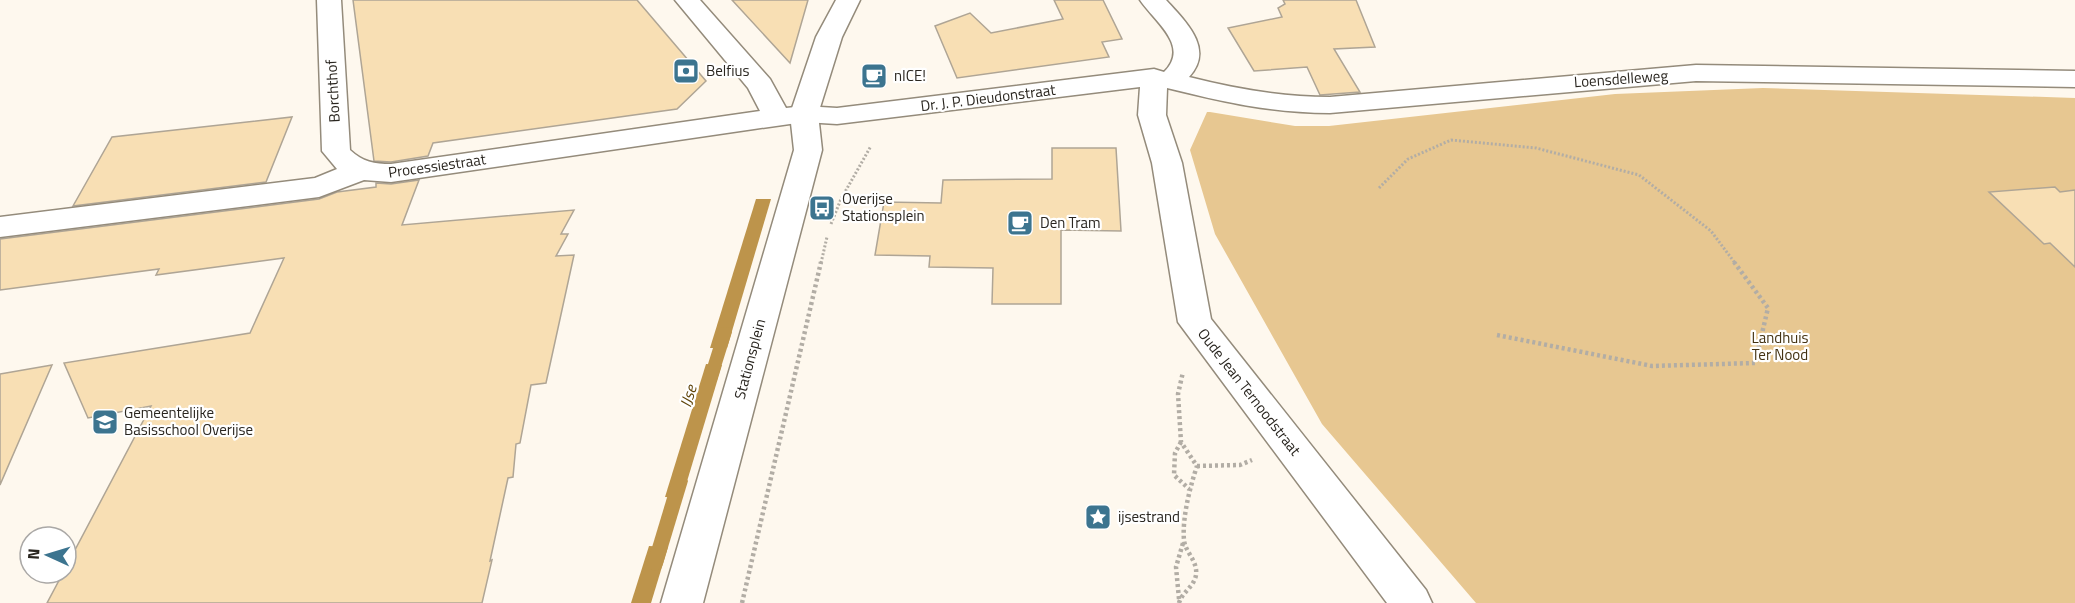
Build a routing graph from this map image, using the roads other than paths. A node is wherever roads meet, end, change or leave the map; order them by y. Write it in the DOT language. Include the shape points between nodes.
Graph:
graph roads {
  1 [pos="329,0"];
  2 [pos="687,0"];
  3 [pos="848,0"];
  4 [pos="1152,0"];
  5 [pos="1162,78"];
  6 [pos="2075,79"];
  7 [pos="790,116"];
  8 [pos="361,171"];
  9 [pos="0,227"];
  10 [pos="682,603"];
  11 [pos="1411,603"];
  1 -- 8 [label="street, Borchthof" via="336,151"];
  2 -- 7 [label="street"];
  3 -- 7 [label="street"];
  4 -- 5 [label="street" via="1185,37 1188,52 1179,74"];
  5 -- 6 [label="street, Loensdelleweg" via="1236,97 1289,105 1330,105 1696,74"];
  5 -- 7 [label="street, Dr. J. P. Dieudonstraat" via="837,117"];
  5 -- 11 [label="street, Oude Jean Ternoodstraat" via="1152,115 1167,163 1195,322"];
  7 -- 8 [label="street, Processiestraat" via="391,173"];
  7 -- 10 [label="street, Stationsplein" via="808,150"];
  8 -- 9 [label="street, Processiestraat" via="319,186"];
}
